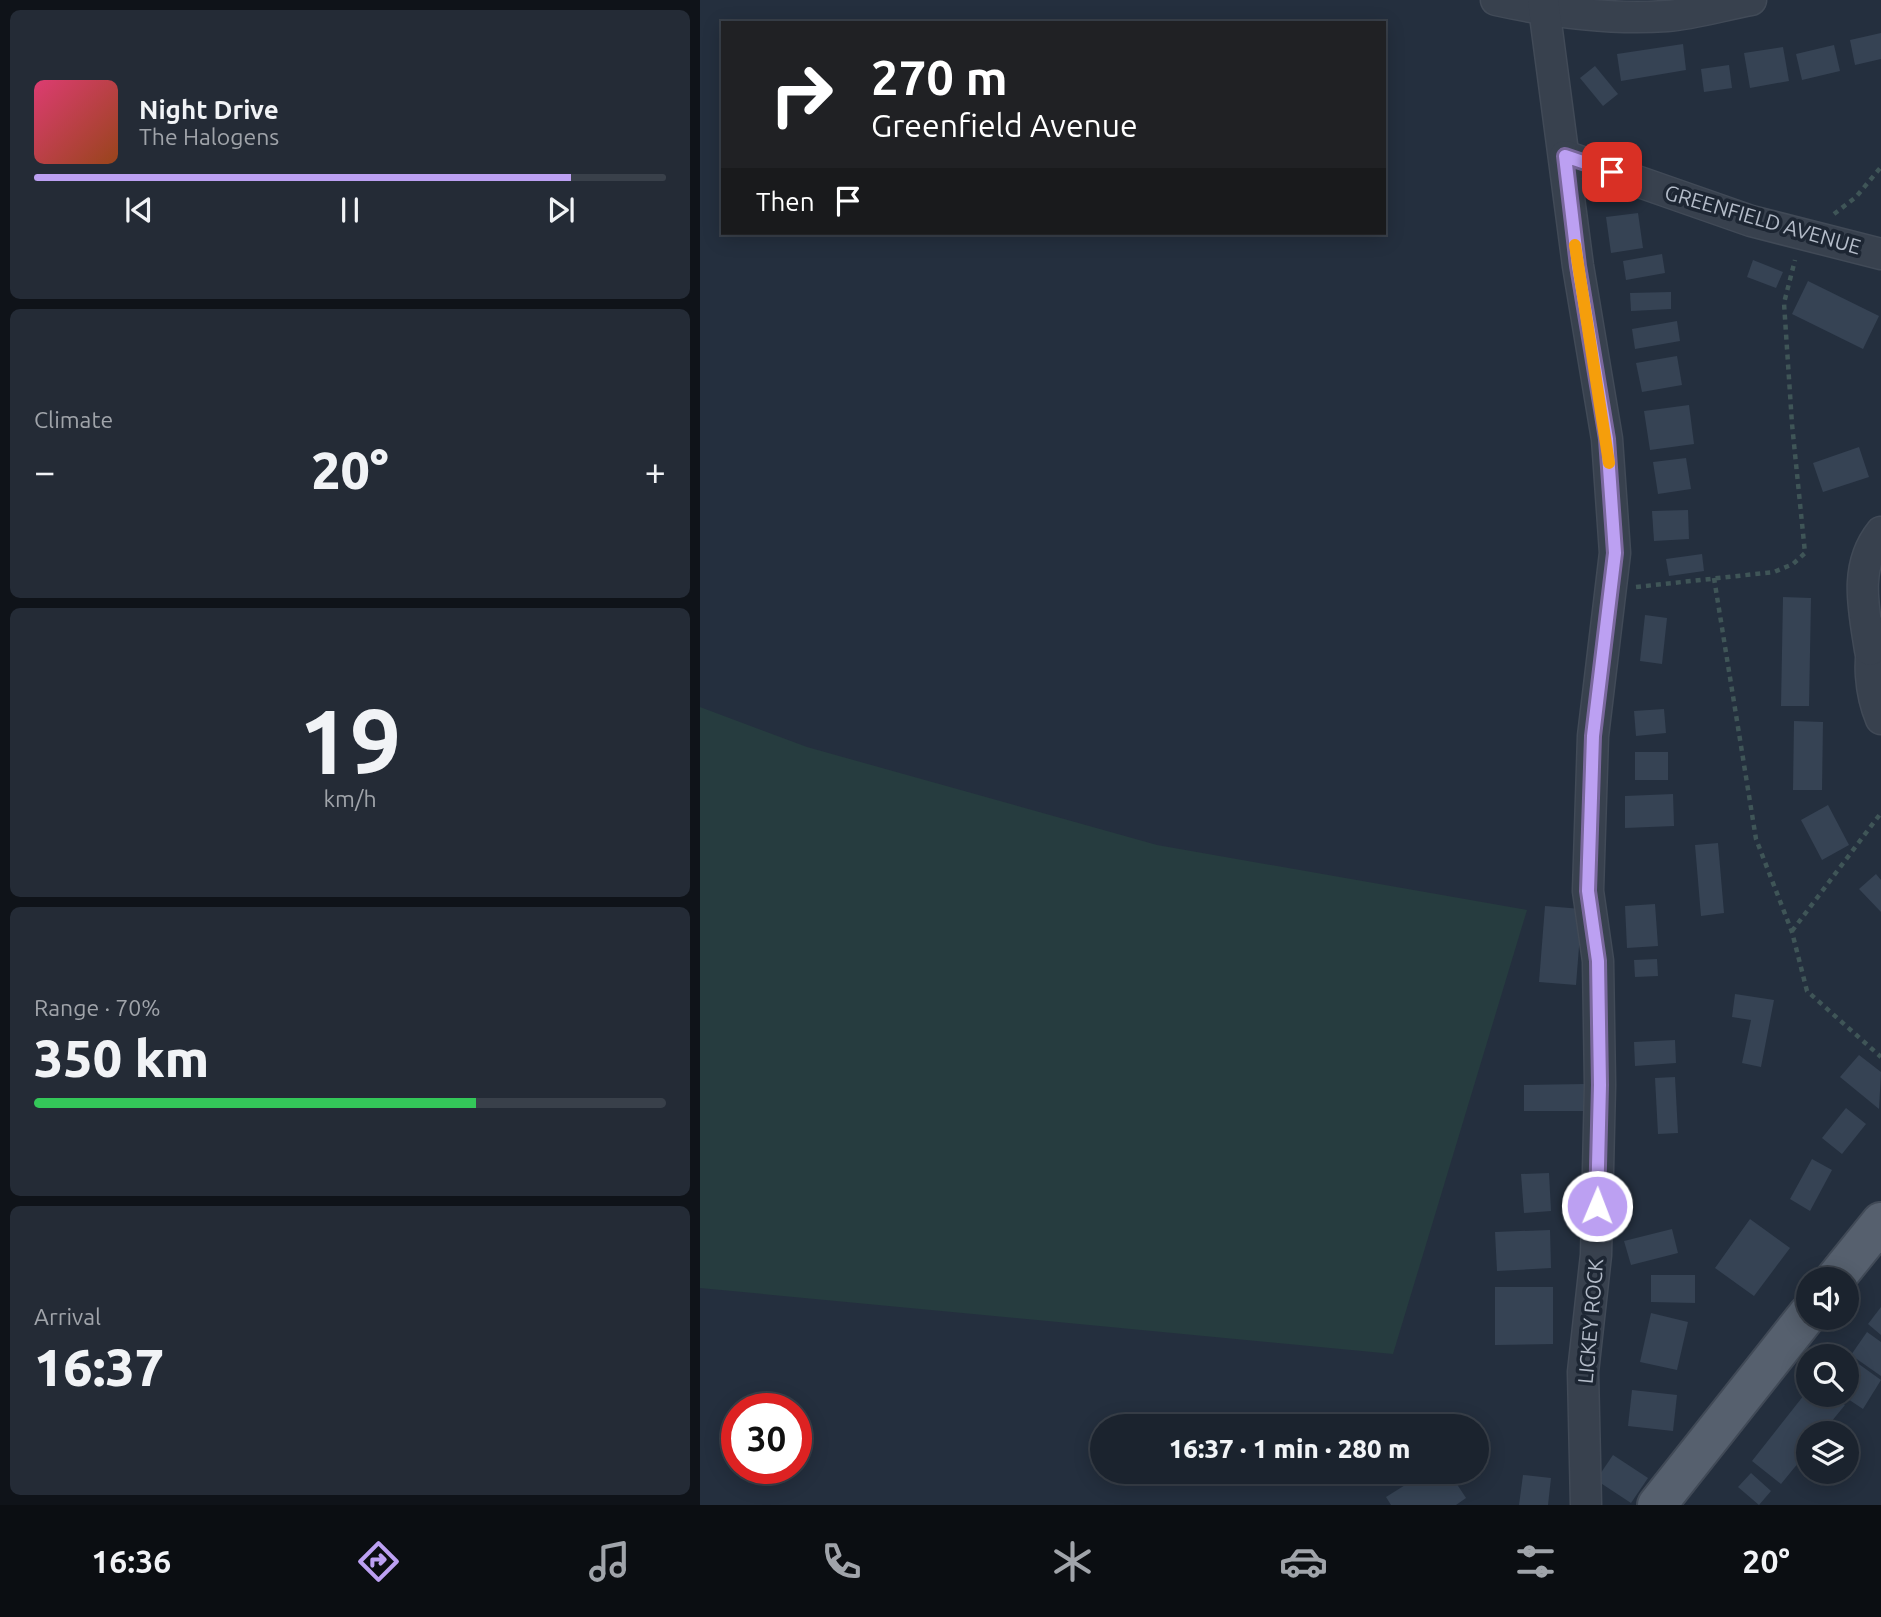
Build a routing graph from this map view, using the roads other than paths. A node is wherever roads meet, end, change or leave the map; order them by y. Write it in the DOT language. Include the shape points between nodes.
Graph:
graph roads {
  1 [pos="1496,0"];
  2 [pos="1751,0"];
  3 [pos="1544,5"];
  4 [pos="1565,156"];
  5 [pos="1881,254"];
  6 [pos="1881,532"];
  7 [pos="1881,619"];
  8 [pos="1870,650"];
  9 [pos="1881,719"];
  10 [pos="1881,1222"];
  11 [pos="1845,1267"];
  12 [pos="1796,1329"];
  13 [pos="1586,1505"];
  14 [pos="1657,1505"];
  1 -- 3 [label="street"];
  2 -- 3 [label="street" via="1668,16 1628,16"];
  3 -- 4 [label="street, LICKEY ROCK"];
  4 -- 5 [label="street, GREENFIELD AVENUE" via="1751,221"];
  4 -- 13 [label="street, LICKEY ROCK" via="1607,439 1615,553 1593,736 1588,891 1598,961 1600,1085 1596,1255 1583,1372"];
  6 -- 8 [label="street" via="1870,545 1860,587"];
  7 -- 8 [label="street"];
  8 -- 9 [label="street" via="1875,705"];
  10 -- 11 [label="main road"];
  12 -- 14 [label="main road"];
}
